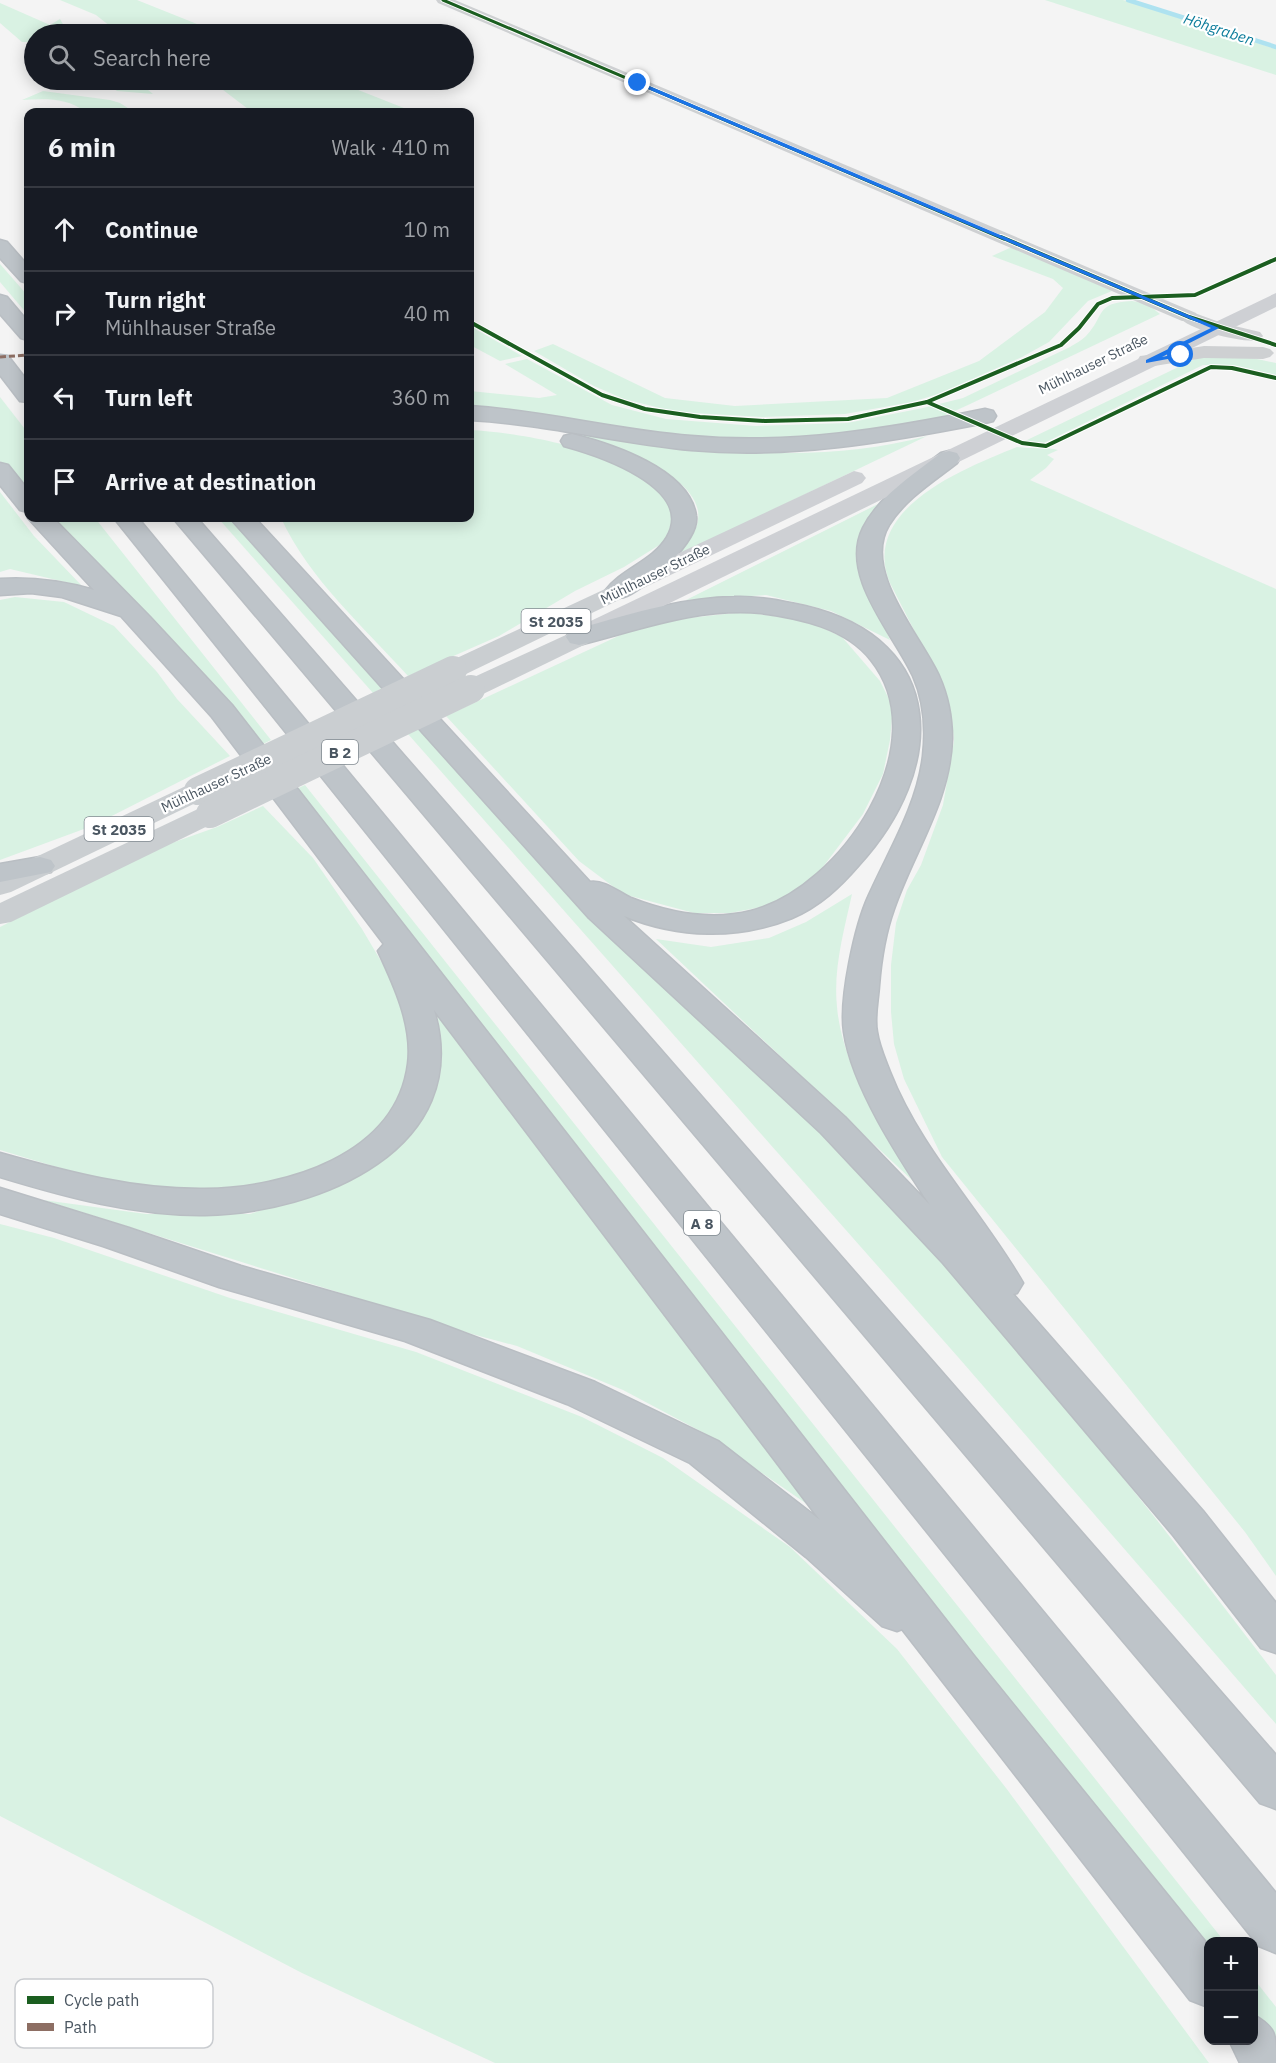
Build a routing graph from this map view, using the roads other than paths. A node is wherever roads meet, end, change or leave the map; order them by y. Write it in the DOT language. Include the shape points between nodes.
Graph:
graph roads {
  1 [pos="443,0"];
  2 [pos="0,246"];
  3 [pos="24,273"];
  4 [pos="1276,276"];
  5 [pos="1276,299"];
  6 [pos="0,301"];
  7 [pos="1189,317"];
  8 [pos="1167,328"];
  9 [pos="1216,328"];
  10 [pos="24,329"];
  11 [pos="1272,352"];
  12 [pos="0,361"];
  13 [pos="1148,361"];
  14 [pos="24,391"];
  15 [pos="1006,406"];
  16 [pos="474,413"];
  17 [pos="985,416"];
  18 [pos="474,426"];
  19 [pos="950,458"];
  20 [pos="0,470"];
  21 [pos="24,500"];
  22 [pos="44,522"];
  23 [pos="129,522"];
  24 [pos="188,522"];
  25 [pos="246,522"];
  26 [pos="271,522"];
  27 [pos="290,572"];
  28 [pos="0,587"];
  29 [pos="618,591"];
  30 [pos="141,621"];
  31 [pos="579,637"];
  32 [pos="462,680"];
  33 [pos="204,803"];
  34 [pos="546,854"];
  35 [pos="40,866"];
  36 [pos="0,873"];
  37 [pos="0,886"];
  38 [pos="372,903"];
  39 [pos="0,915"];
  40 [pos="0,1165"];
  41 [pos="0,1202"];
  42 [pos="1070,1383"];
  43 [pos="1276,1635"];
  44 [pos="958,1669"];
  45 [pos="1276,1788"];
  46 [pos="1276,1930"];
  47 [pos="1204,1977"];
  48 [pos="1258,2045"];
  49 [pos="1272,2063"];
  1 -- 7 [label="street"];
  2 -- 3 [label="highway"];
  4 -- 7 [label="main road, Mühlhauser Straße"];
  5 -- 9 [label="main road, Mühlhauser Straße / St 2035"];
  6 -- 10 [label="highway"];
  7 -- 8 [label="main road, Mühlhauser Straße"];
  7 -- 9 [label="street"];
  9 -- 11 [label="street" via="1228,338"];
  9 -- 13 [label="main road, Mühlhauser Straße / St 2035"];
  11 -- 13 [label="street" via="1204,352"];
  12 -- 14 [label="highway"];
  13 -- 19 [label="main road, Mühlhauser Straße / St 2035"];
  15 -- 17 [label="main road, Mühlhauser Straße / St 2035"];
  16 -- 17 [label="highway" via="662,440 760,447 864,440"];
  17 -- 29 [label="main road, Mühlhauser Straße / St 2035"];
  18 -- 29 [label="highway" via="528,432 600,449 643,469 677,497 684,506 685,518 679,537"];
  19 -- 31 [label="main road, Mühlhauser Straße / St 2035"];
  19 -- 42 [label="highway" via="887,512 875,528 869,546 874,581 931,691 938,751 921,813 882,900 869,940 860,1029 896,1124"];
  20 -- 21 [label="highway"];
  22 -- 30 [label="highway"];
  23 -- 46 [label="highway, A 8"];
  24 -- 45 [label="highway"];
  25 -- 27 [label="highway"];
  26 -- 27 [label="highway"];
  27 -- 34 [label="highway"];
  28 -- 30 [label="highway" via="31,585 74,592 113,605"];
  29 -- 32 [label="main road, Mühlhauser Straße / St 2035"];
  30 -- 38 [label="highway" via="222,711"];
  31 -- 32 [label="main road, Mühlhauser Straße / B 2"];
  31 -- 34 [label="highway" via="700,607 748,605 814,616 853,632 889,666 900,690 905,742 890,799 856,851 809,896 752,920 703,925 655,918 606,898"];
  32 -- 33 [label="main road, Mühlhauser Straße / B 2, bridge"];
  33 -- 35 [label="main road, Mühlhauser Straße / St 2035"];
  33 -- 39 [label="main road, Mühlhauser Straße / B 2"];
  34 -- 42 [label="highway" via="600,911 833,1125 956,1254"];
  35 -- 36 [label="highway"];
  35 -- 37 [label="main road, Mühlhauser Straße / St 2035"];
  38 -- 40 [label="highway" via="413,999 421,1026 425,1065 414,1104 401,1124 360,1160 297,1189 207,1203 102,1192"];
  38 -- 44 [label="highway"];
  41 -- 44 [label="highway" via="232,1277 416,1330 581,1393 704,1452 821,1545"];
  42 -- 43 [label="highway"];
  44 -- 47 [label="highway"];
  48 -- 49 [label="highway"];
}
